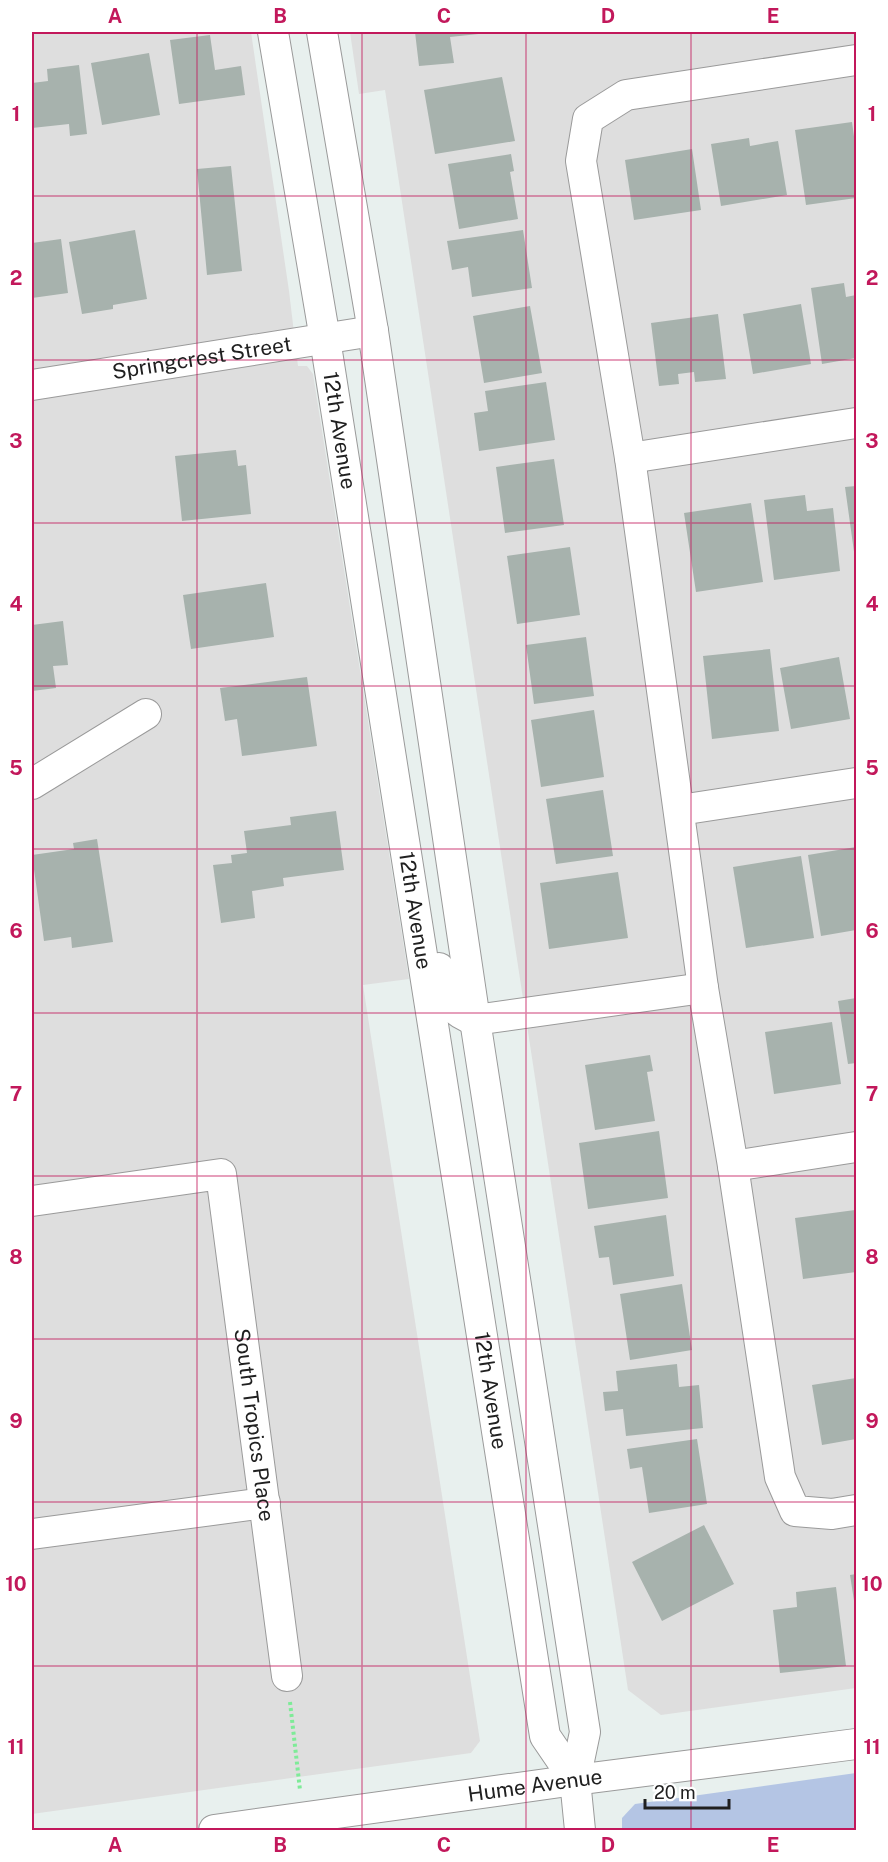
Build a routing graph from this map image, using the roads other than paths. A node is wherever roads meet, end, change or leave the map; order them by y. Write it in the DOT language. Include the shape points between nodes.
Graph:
graph roads {
  1 [pos="273,32"];
  2 [pos="322,32"];
  3 [pos="856,60"];
  4 [pos="373,332"];
  5 [pos="325,339"];
  6 [pos="32,385"];
  7 [pos="856,423"];
  8 [pos="630,458"];
  9 [pos="146,714"];
  10 [pos="386,724"];
  11 [pos="856,783"];
  12 [pos="32,784"];
  13 [pos="680,810"];
  14 [pos="703,988"];
  15 [pos="475,1020"];
  16 [pos="856,1147"];
  17 [pos="733,1166"];
  18 [pos="32,1201"];
  19 [pos="265,1503"];
  20 [pos="856,1510"];
  21 [pos="32,1534"];
  22 [pos="287,1676"];
  23 [pos="856,1744"];
  24 [pos="574,1780"];
  25 [pos="214,1830"];
  26 [pos="580,1830"];
  1 -- 5 [label="street, 12th Avenue"];
  2 -- 4 [label="street, 12th Avenue"];
  3 -- 8 [label="street" via="626,95 588,119 581,161"];
  4 -- 5 [label="street, Springcrest Street"];
  4 -- 15 [label="street, 12th Avenue"];
  5 -- 6 [label="street, Springcrest Street"];
  5 -- 10 [label="street, 12th Avenue"];
  7 -- 8 [label="street"];
  8 -- 13 [label="street"];
  9 -- 12 [label="street"];
  10 -- 15 [label="street" via="404,764 414,802 447,1003 458,1014"];
  10 -- 24 [label="street, 12th Avenue" via="545,1736"];
  11 -- 13 [label="street"];
  13 -- 14 [label="street"];
  14 -- 15 [label="street"];
  14 -- 17 [label="street"];
  15 -- 24 [label="street, 12th Avenue" via="585,1732"];
  16 -- 17 [label="street"];
  17 -- 20 [label="street" via="780,1477 795,1511 832,1514"];
  18 -- 19 [label="street, South Tropics Place" via="221,1174"];
  19 -- 21 [label="street"];
  19 -- 22 [label="street, South Tropics Place"];
  23 -- 24 [label="street, Hume Avenue"];
  24 -- 25 [label="street, Hume Avenue"];
  24 -- 26 [label="street, 12th Avenue"];
}
